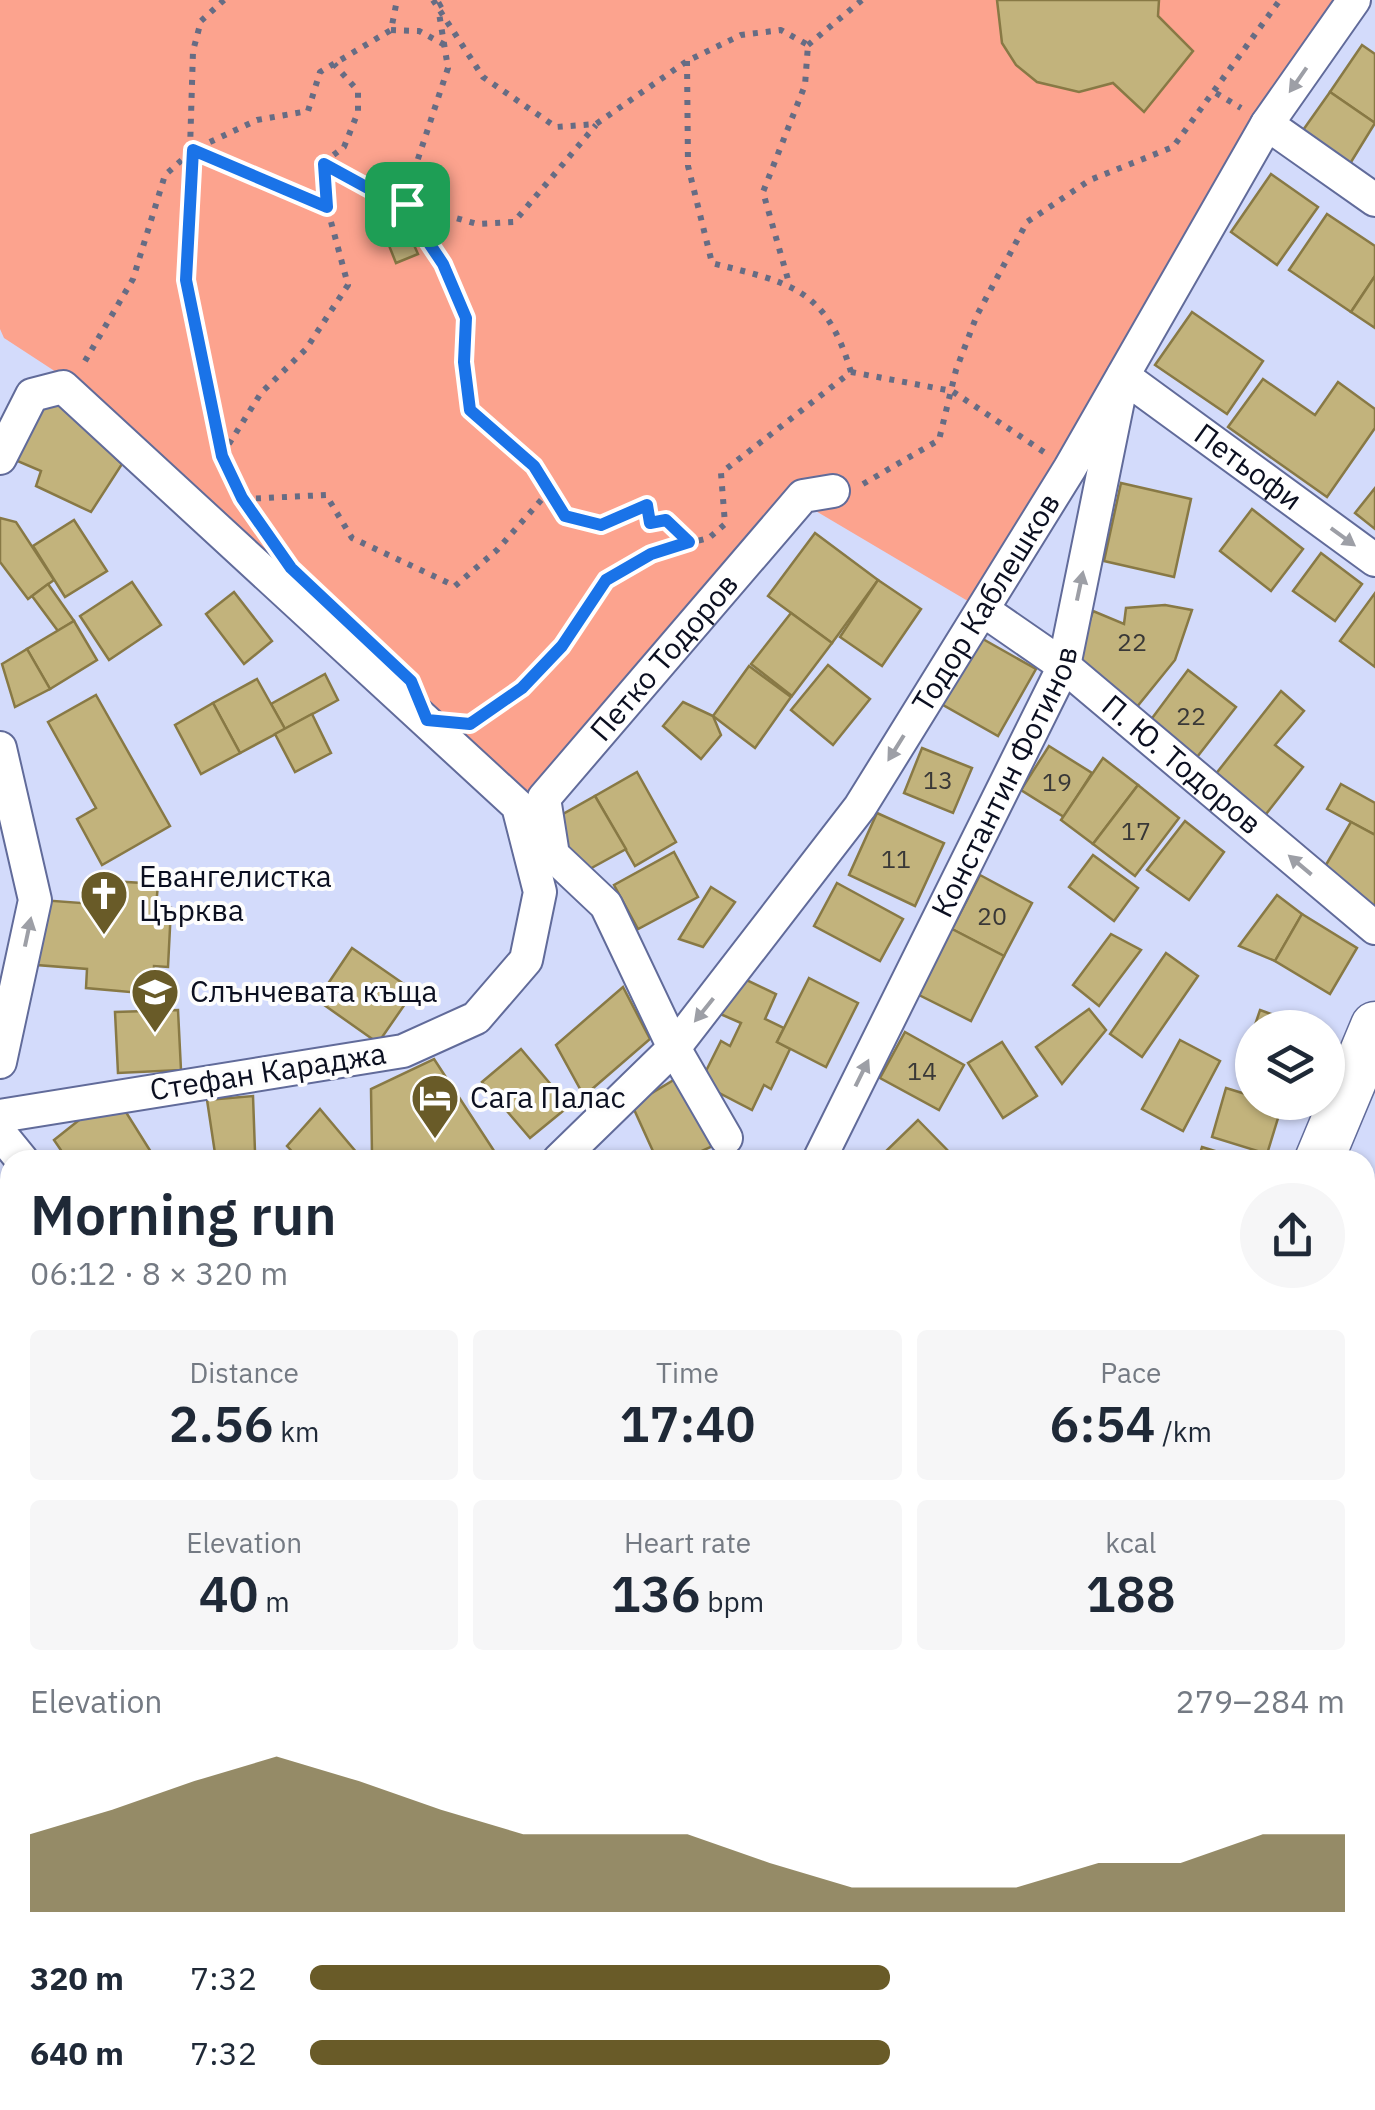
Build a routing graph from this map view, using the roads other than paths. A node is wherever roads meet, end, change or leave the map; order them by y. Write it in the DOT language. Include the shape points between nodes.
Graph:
graph roads {
  1 [pos="1354,0"];
  2 [pos="1267,124"];
  3 [pos="1375,200"];
  4 [pos="1123,376"];
  5 [pos="0,458"];
  6 [pos="833,491"];
  7 [pos="1375,560"];
  8 [pos="983,610"];
  9 [pos="1064,666"];
  10 [pos="0,748"];
  11 [pos="1375,928"];
  12 [pos="1375,1026"];
  13 [pos="674,1048"];
  14 [pos="0,1062"];
  15 [pos="0,1116"];
  16 [pos="726,1138"];
  17 [pos="570,1150"];
  18 [pos="824,1150"];
  19 [pos="1322,1150"];
  1 -- 2 [label="street, Тодор Каблешков, one-way"];
  2 -- 3 [label="street"];
  2 -- 4 [label="street, Тодор Каблешков"];
  4 -- 7 [label="street, Петьофи, one-way"];
  4 -- 8 [label="street, Тодор Каблешков"];
  9 -- 4 [label="street, Константин Фотинов, one-way"];
  5 -- 15 [label="street, Стефан Караджа" via="32,395 63,386 518,806 540,892 526,960 476,1018 403,1051"];
  6 -- 13 [label="street, Петко Тодоров" via="803,496 544,798 553,854 606,904"];
  8 -- 9 [label="street, П. Ю. Тодоров"];
  8 -- 13 [label="street, Тодор Каблешков, one-way" via="860,806"];
  11 -- 9 [label="street, П. Ю. Тодоров, one-way"];
  18 -- 9 [label="street, Константин Фотинов, one-way"];
  14 -- 10 [label="street, one-way" via="35,900"];
  12 -- 19 [label="street"];
  13 -- 16 [label="street"];
  13 -- 17 [label="street, Тодор Каблешков"];
}
